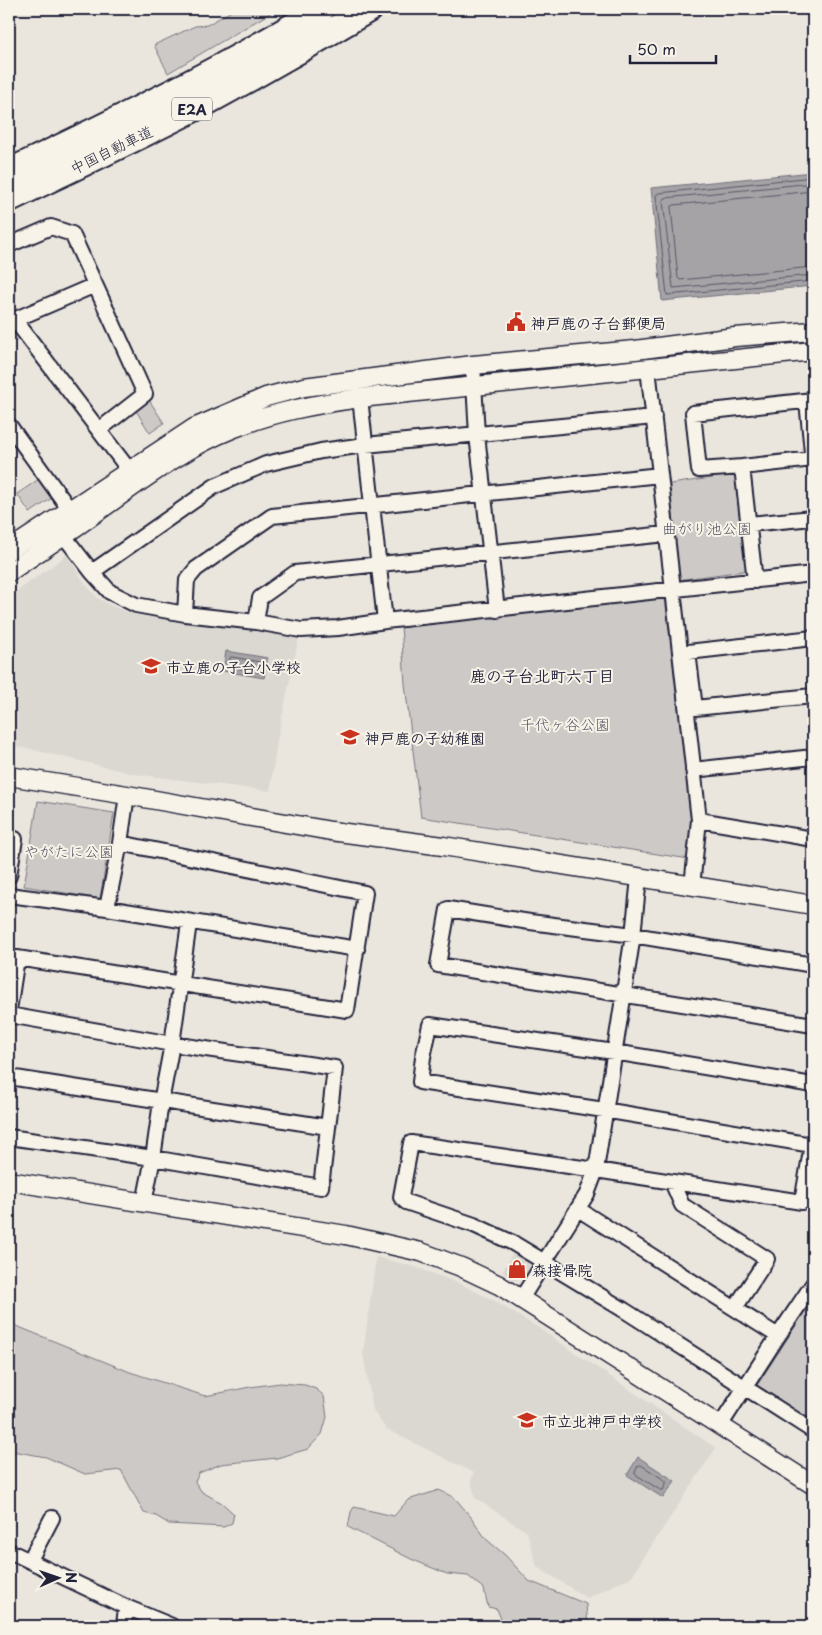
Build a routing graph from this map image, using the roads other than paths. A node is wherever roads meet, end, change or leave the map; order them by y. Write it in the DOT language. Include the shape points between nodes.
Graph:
graph roads {
  1 [pos="321,9"];
  2 [pos="369,9"];
  3 [pos="9,172"];
  4 [pos="9,198"];
  5 [pos="9,245"];
  6 [pos="95,285"];
  7 [pos="12,321"];
  8 [pos="813,331"];
  9 [pos="813,351"];
  10 [pos="473,365"];
  11 [pos="648,368"];
  12 [pos="475,387"];
  13 [pos="360,398"];
  14 [pos="810,401"];
  15 [pos="654,417"];
  16 [pos="9,426"];
  17 [pos="99,430"];
  18 [pos="478,435"];
  19 [pos="365,445"];
  20 [pos="813,460"];
  21 [pos="742,467"];
  22 [pos="129,470"];
  23 [pos="660,475"];
  24 [pos="484,494"];
  25 [pos="373,506"];
  26 [pos="70,510"];
  27 [pos="813,518"];
  28 [pos="749,524"];
  29 [pos="666,534"];
  30 [pos="64,536"];
  31 [pos="10,546"];
  32 [pos="490,552"];
  33 [pos="378,564"];
  34 [pos="9,572"];
  35 [pos="92,572"];
  36 [pos="813,574"];
  37 [pos="755,581"];
  38 [pos="672,589"];
  39 [pos="497,610"];
  40 [pos="185,614"];
  41 [pos="384,621"];
  42 [pos="256,622"];
  43 [pos="813,638"];
  44 [pos="813,696"];
  45 [pos="813,757"];
  46 [pos="693,770"];
  47 [pos="9,776"];
  48 [pos="127,795"];
  49 [pos="699,820"];
  50 [pos="9,838"];
  51 [pos="813,839"];
  52 [pos="120,843"];
  53 [pos="9,876"];
  54 [pos="639,878"];
  55 [pos="692,886"];
  56 [pos="9,895"];
  57 [pos="813,905"];
  58 [pos="106,908"];
  59 [pos="189,923"];
  60 [pos="633,935"];
  61 [pos="357,949"];
  62 [pos="813,965"];
  63 [pos="180,984"];
  64 [pos="623,994"];
  65 [pos="9,1010"];
  66 [pos="9,1015"];
  67 [pos="813,1025"];
  68 [pos="172,1044"];
  69 [pos="614,1052"];
  70 [pos="9,1077"];
  71 [pos="813,1085"];
  72 [pos="161,1102"];
  73 [pos="604,1110"];
  74 [pos="328,1127"];
  75 [pos="9,1137"];
  76 [pos="154,1158"];
  77 [pos="596,1170"];
  78 [pos="9,1181"];
  79 [pos="672,1182"];
  80 [pos="144,1203"];
  81 [pos="578,1209"];
  82 [pos="545,1262"];
  83 [pos="813,1284"];
  84 [pos="521,1299"];
  85 [pos="735,1308"];
  86 [pos="778,1336"];
  87 [pos="745,1389"];
  88 [pos="720,1426"];
  89 [pos="813,1431"];
  90 [pos="813,1485"];
  91 [pos="51,1526"];
  92 [pos="9,1551"];
  93 [pos="30,1560"];
  94 [pos="126,1607"];
  95 [pos="124,1626"];
  96 [pos="172,1626"];
  1 -- 3 [label="highway, 中国自動車道 / E2A" via="205,74"];
  2 -- 4 [label="highway, 中国自動車道 / E2A" via="206,102"];
  5 -- 6 [label="street" via="51,227 72,234"];
  6 -- 7 [label="street"];
  6 -- 17 [label="street" via="145,394"];
  7 -- 17 [label="street"];
  8 -- 10 [label="street"];
  9 -- 11 [label="street"];
  10 -- 12 [label="street"];
  10 -- 22 [label="street" via="304,387 266,397 194,428"];
  11 -- 12 [label="street"];
  11 -- 15 [label="street"];
  12 -- 13 [label="street"];
  12 -- 18 [label="street"];
  13 -- 19 [label="street"];
  13 -- 30 [label="street" via="295,409 231,429 184,452"];
  14 -- 20 [label="street"];
  14 -- 21 [label="street" via="693,413 700,470"];
  15 -- 18 [label="street"];
  15 -- 23 [label="street"];
  16 -- 26 [label="street"];
  17 -- 22 [label="street"];
  18 -- 19 [label="street"];
  18 -- 24 [label="street"];
  19 -- 25 [label="street"];
  19 -- 35 [label="street" via="266,464 215,486"];
  20 -- 21 [label="street"];
  21 -- 28 [label="street"];
  22 -- 26 [label="street"];
  23 -- 24 [label="street"];
  23 -- 29 [label="street"];
  24 -- 25 [label="street"];
  24 -- 32 [label="street"];
  25 -- 33 [label="street"];
  25 -- 40 [label="street" via="272,516 196,569 187,580"];
  26 -- 31 [label="street"];
  27 -- 28 [label="street"];
  28 -- 37 [label="street"];
  29 -- 32 [label="street"];
  29 -- 38 [label="street"];
  30 -- 34 [label="street"];
  30 -- 35 [label="street"];
  32 -- 33 [label="street"];
  32 -- 39 [label="street"];
  33 -- 41 [label="street"];
  33 -- 42 [label="street" via="295,573 260,598"];
  35 -- 40 [label="street" via="110,592 136,605"];
  36 -- 37 [label="street"];
  37 -- 38 [label="street"];
  38 -- 39 [label="street"];
  38 -- 46 [label="street"];
  39 -- 41 [label="street"];
  40 -- 42 [label="street"];
  41 -- 42 [label="street" via="301,630"];
  43 -- 44 [label="street" via="688,652 695,708"];
  45 -- 46 [label="street"];
  46 -- 49 [label="street"];
  47 -- 48 [label="street"];
  48 -- 52 [label="street"];
  48 -- 54 [label="street" via="331,831"];
  49 -- 51 [label="street"];
  49 -- 55 [label="street"];
  50 -- 53 [label="street" via="15,839"];
  52 -- 58 [label="street"];
  52 -- 61 [label="street" via="365,893"];
  54 -- 55 [label="street"];
  54 -- 60 [label="street"];
  55 -- 57 [label="street"];
  56 -- 58 [label="street"];
  58 -- 59 [label="street"];
  59 -- 61 [label="street"];
  59 -- 63 [label="street"];
  60 -- 62 [label="street"];
  60 -- 64 [label="street"];
  60 -- 64 [label="street" via="448,909 438,966"];
  61 -- 63 [label="street" via="347,1010"];
  63 -- 65 [label="street" via="17,958"];
  63 -- 68 [label="street"];
  64 -- 67 [label="street"];
  64 -- 69 [label="street"];
  66 -- 68 [label="street"];
  68 -- 72 [label="street"];
  68 -- 74 [label="street" via="335,1068"];
  69 -- 71 [label="street"];
  69 -- 73 [label="street"];
  69 -- 73 [label="street" via="430,1025 423,1057 420,1082"];
  70 -- 72 [label="street"];
  72 -- 74 [label="street"];
  72 -- 76 [label="street"];
  73 -- 77 [label="street"];
  73 -- 79 [label="street" via="812,1145 802,1202"];
  74 -- 76 [label="street" via="321,1187"];
  75 -- 76 [label="street"];
  76 -- 80 [label="street"];
  77 -- 79 [label="street"];
  77 -- 81 [label="street" via="588,1194"];
  77 -- 82 [label="street" via="411,1143 401,1197 406,1202 474,1225"];
  78 -- 80 [label="street"];
  79 -- 85 [label="street" via="682,1205 767,1259"];
  80 -- 84 [label="street" via="346,1235 421,1252 461,1267"];
  81 -- 82 [label="street"];
  81 -- 85 [label="street"];
  82 -- 84 [label="street"];
  82 -- 87 [label="street"];
  83 -- 86 [label="street"];
  84 -- 88 [label="street"];
  85 -- 86 [label="street"];
  86 -- 87 [label="street"];
  87 -- 88 [label="street"];
  87 -- 89 [label="street"];
  88 -- 90 [label="street"];
  91 -- 93 [label="street"];
  92 -- 93 [label="street"];
  93 -- 94 [label="street"];
  94 -- 95 [label="street"];
  94 -- 96 [label="street"];
}
